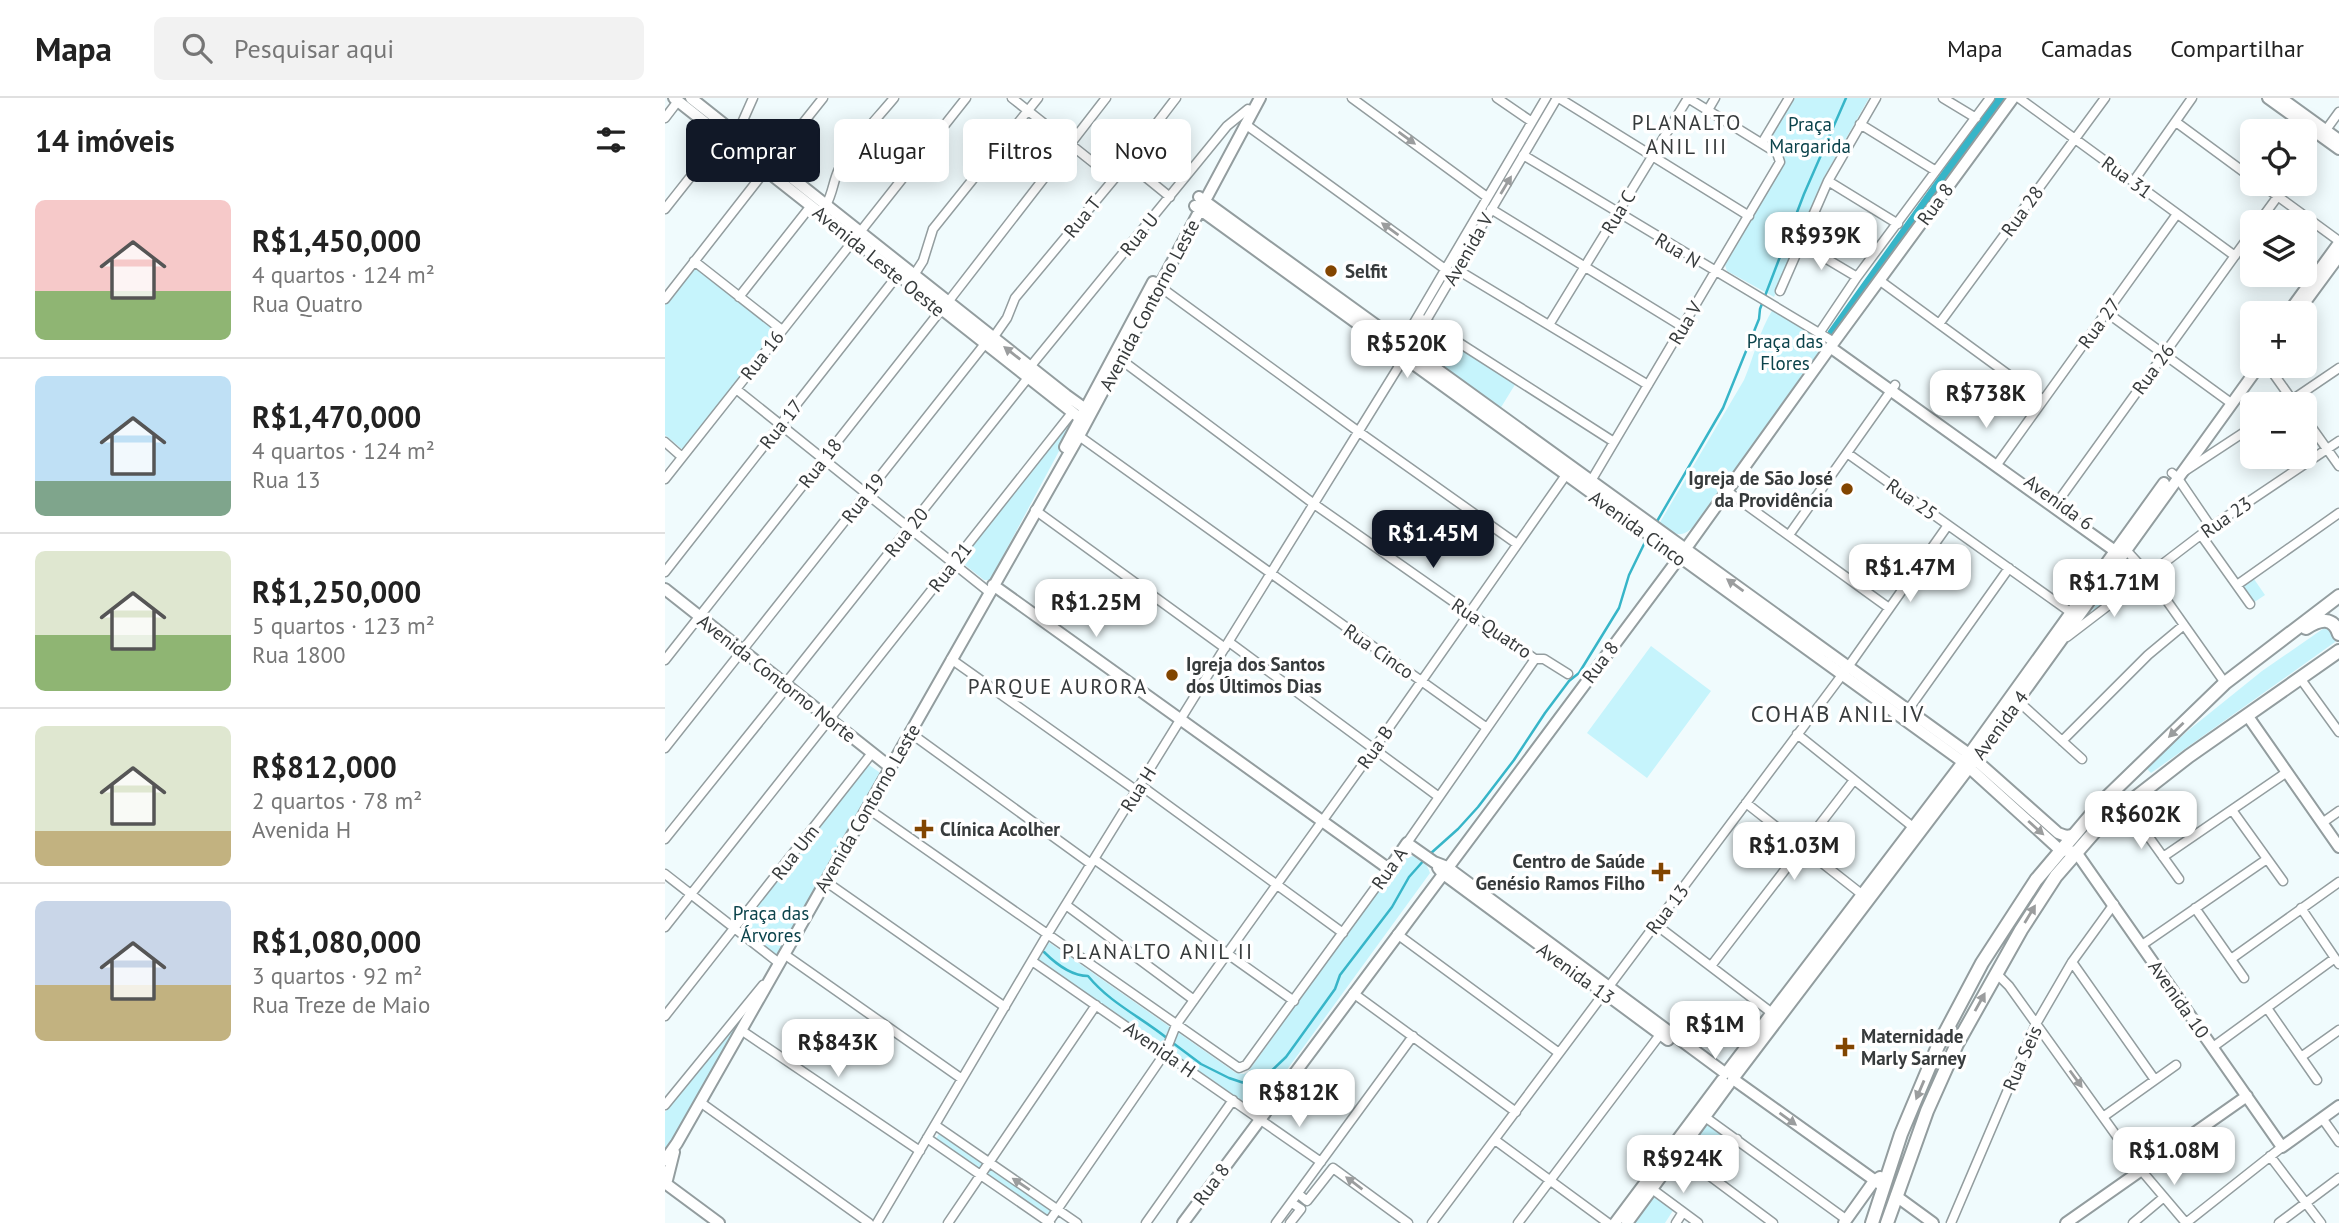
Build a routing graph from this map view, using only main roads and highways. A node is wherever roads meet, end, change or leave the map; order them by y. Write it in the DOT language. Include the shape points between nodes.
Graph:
graph roads {
  1 [pos="691,98"];
  2 [pos="1254,98"];
  3 [pos="1259,98"];
  4 [pos="2013,98"];
  5 [pos="2268,98"];
  6 [pos="2281,98"];
  7 [pos="676,100"];
  8 [pos="1250,110"];
  9 [pos="700,119"];
  10 [pos="718,119"];
  11 [pos="2324,133"];
  12 [pos="2339,140"];
  13 [pos="2339,149"];
  14 [pos="785,182"];
  15 [pos="792,182"];
  16 [pos="1200,204"];
  17 [pos="857,236"];
  18 [pos="2339,242"];
  19 [pos="2339,257"];
  20 [pos="2297,301"];
  21 [pos="2306,301"];
  22 [pos="944,306"];
  23 [pos="989,341"];
  24 [pos="1832,344"];
  25 [pos="1117,356"];
  26 [pos="2242,378"];
  27 [pos="2248,378"];
  28 [pos="1099,380"];
  29 [pos="1066,395"];
  30 [pos="2228,401"];
  31 [pos="1082,415"];
  32 [pos="1568,471"];
  33 [pos="1035,510"];
  34 [pos="1635,519"];
  35 [pos="2120,549"];
  36 [pos="1682,553"];
  37 [pos="991,588"];
  38 [pos="665,589"];
  39 [pos="2339,596"];
  40 [pos="2074,615"];
  41 [pos="2339,636"];
  42 [pos="2339,651"];
  43 [pos="1845,671"];
  44 [pos="2225,682"];
  45 [pos="2247,715"];
  46 [pos="1969,761"];
  47 [pos="890,767"];
  48 [pos="2073,835"];
  49 [pos="1407,843"];
  50 [pos="2339,847"];
  51 [pos="2060,850"];
  52 [pos="2076,852"];
  53 [pos="1444,870"];
  54 [pos="1849,919"];
  55 [pos="1727,1078"];
  56 [pos="2246,1096"];
  57 [pos="2339,1106"];
  58 [pos="677,1143"];
  59 [pos="665,1160"];
  60 [pos="1662,1168"];
  61 [pos="665,1183"];
  62 [pos="1879,1184"];
  63 [pos="1896,1196"];
  64 [pos="1849,1222"];
  65 [pos="719,1223"];
  66 [pos="1183,1223"];
  67 [pos="1615,1223"];
  68 [pos="1627,1223"];
  69 [pos="1872,1223"];
  70 [pos="1887,1223"];
  71 [pos="1933,1223"];
  72 [pos="2066,1223"];
  1 -- 10 [label="main road, Avenida Leste Oeste"];
  2 -- 8 [label="main road, Avenida Contorno Leste"];
  3 -- 8 [label="main road, Avenida Contorno Leste"];
  4 -- 24 [label="main road, Rua 8"];
  5 -- 11 [label="main road"];
  6 -- 11 [label="main road"];
  7 -- 9 [label="main road, Avenida Leste Oeste"];
  8 -- 16 [label="main road, Avenida Contorno Leste"];
  8 -- 16 [label="main road, Avenida Contorno Leste"];
  11 -- 12 [label="main road"];
  11 -- 13 [label="main road"];
  14 -- 17 [label="main road, Avenida Leste Oeste" via="810,206"];
  15 -- 17 [label="main road, Avenida Leste Oeste" via="826,205"];
  16 -- 25 [label="main road, Avenida Contorno Leste"];
  16 -- 25 [label="main road, Avenida Contorno Leste"];
  16 -- 32 [label="main road, Avenida Cinco"];
  17 -- 22 [label="main road, Avenida Leste Oeste" via="914,275"];
  17 -- 22 [label="main road, Avenida Leste Oeste" via="897,276"];
  18 -- 20 [label="main road"];
  19 -- 21 [label="main road"];
  22 -- 23 [label="main road, Avenida Leste Oeste"];
  29 -- 23 [label="main road, Avenida Leste Oeste, one-way"];
  23 -- 31 [label="main road, Avenida Leste Oeste" via="1027,379"];
  24 -- 35 [label="main road, Avenida 6"];
  24 -- 36 [label="main road, Rua 8"];
  25 -- 28 [label="main road, Avenida Contorno Leste"];
  25 -- 31 [label="main road, Avenida Contorno Leste"];
  26 -- 30 [label="main road, Avenida 4"];
  27 -- 30 [label="main road, Avenida 4"];
  28 -- 29 [label="main road" via="1081,398"];
  28 -- 31 [label="main road, Avenida Contorno Leste"];
  29 -- 31 [label="main road, Avenida Leste Oeste"];
  30 -- 35 [label="main road, Avenida 4"];
  31 -- 33 [label="main road, Avenida Contorno Leste"];
  31 -- 33 [label="main road, Avenida Contorno Leste" via="1079,436"];
  32 -- 34 [label="main road, Avenida Cinco"];
  32 -- 34 [label="main road, Avenida Cinco" via="1591,481"];
  33 -- 37 [label="main road, Avenida Contorno Leste"];
  34 -- 36 [label="main road, Avenida Cinco"];
  35 -- 40 [label="main road, Avenida 4"];
  36 -- 43 [label="main road, Avenida Cinco"];
  36 -- 53 [label="main road, Rua 8"];
  37 -- 47 [label="main road, Avenida Contorno Leste"];
  37 -- 49 [label="main road, Rua A" via="1389,869"];
  38 -- 47 [label="main road, Avenida Contorno Norte"];
  39 -- 44 [label="main road"];
  40 -- 46 [label="main road, Avenida 4"];
  40 -- 46 [label="main road, Avenida 4" via="2018,701"];
  41 -- 44 [label="main road" via="2330,621 2315,622"];
  41 -- 45 [label="main road" via="2332,647"];
  42 -- 45 [label="main road"];
  43 -- 46 [label="main road, Avenida Cinco"];
  43 -- 46 [label="main road, Avenida Cinco" via="1908,710"];
  44 -- 48 [label="main road, one-way"];
  45 -- 50 [label="main road"];
  45 -- 52 [label="main road" via="2126,805"];
  46 -- 48 [label="main road, Avenida Cinco" via="2058,833"];
  46 -- 51 [label="main road, Avenida Cinco, one-way"];
  46 -- 54 [label="main road, Avenida 4"];
  47 -- 58 [label="main road, Avenida Contorno Leste"];
  48 -- 51 [label="main road"];
  49 -- 53 [label="main road, Avenida 13"];
  51 -- 52 [label="main road"];
  51 -- 62 [label="main road, one-way" via="1982,963 1938,1046 1889,1173"];
  52 -- 56 [label="main road, Avenida 10"];
  63 -- 52 [label="main road, one-way" via="1957,1044 2035,906"];
  53 -- 55 [label="main road, Avenida 13"];
  53 -- 66 [label="main road, Rua 8"];
  54 -- 55 [label="main road, Avenida 4"];
  54 -- 55 [label="main road, Avenida 4" via="1772,1013"];
  55 -- 60 [label="main road, Avenida 4"];
  55 -- 60 [label="main road, Avenida 4" via="1705,1117"];
  55 -- 62 [label="main road, Avenida 13, one-way"];
  56 -- 57 [label="main road, Avenida 10" via="2282,1147"];
  56 -- 72 [label="main road"];
  58 -- 59 [label="main road, Avenida Contorno Leste"];
  58 -- 61 [label="main road, Avenida Contorno Leste"];
  60 -- 67 [label="main road, Avenida 4"];
  60 -- 68 [label="main road, Avenida 4"];
  61 -- 65 [label="main road"];
  62 -- 64 [label="main road"];
  62 -- 69 [label="main road"];
  63 -- 70 [label="main road"];
  63 -- 71 [label="main road"];
}
